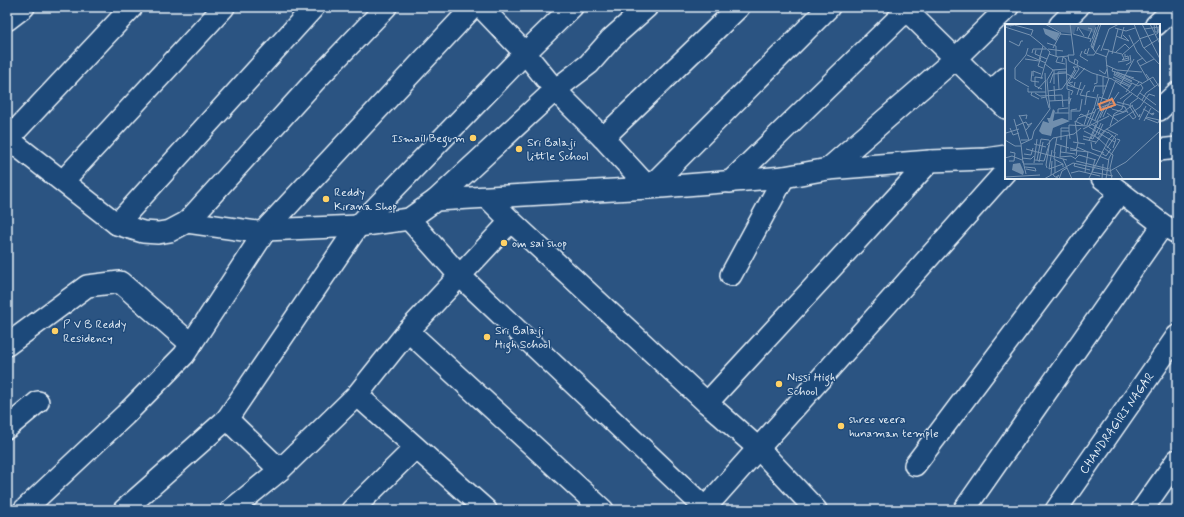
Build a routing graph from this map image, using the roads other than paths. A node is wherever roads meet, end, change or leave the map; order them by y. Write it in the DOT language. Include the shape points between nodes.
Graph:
graph roads {
  1 [pos="24,7"];
  2 [pos="132,7"];
  3 [pos="224,7"];
  4 [pos="314,7"];
  5 [pos="386,7"];
  6 [pos="473,7"];
  7 [pos="482,7"];
  8 [pos="572,7"];
  9 [pos="647,7"];
  10 [pos="739,7"];
  11 [pos="828,7"];
  12 [pos="1008,7"];
  13 [pos="1078,7"];
  14 [pos="1175,7"];
  15 [pos="906,8"];
  16 [pos="7,20"];
  17 [pos="1061,24"];
  18 [pos="1157,24"];
  19 [pos="525,53"];
  20 [pos="956,58"];
  21 [pos="1005,79"];
  22 [pos="554,90"];
  23 [pos="990,93"];
  24 [pos="1177,93"];
  25 [pos="1005,107"];
  26 [pos="1160,109"];
  27 [pos="8,138"];
  28 [pos="603,138"];
  29 [pos="1177,148"];
  30 [pos="1160,150"];
  31 [pos="1005,156"];
  32 [pos="930,161"];
  33 [pos="828,169"];
  34 [pos="1005,172"];
  35 [pos="784,177"];
  36 [pos="1103,179"];
  37 [pos="62,181"];
  38 [pos="730,182"];
  39 [pos="649,188"];
  40 [pos="1120,192"];
  41 [pos="488,198"];
  42 [pos="436,200"];
  43 [pos="409,219"];
  44 [pos="511,221"];
  45 [pos="187,222"];
  46 [pos="117,224"];
  47 [pos="358,226"];
  48 [pos="1170,229"];
  49 [pos="265,231"];
  50 [pos="730,275"];
  51 [pos="459,276"];
  52 [pos="408,330"];
  53 [pos="1177,336"];
  54 [pos="191,344"];
  55 [pos="7,345"];
  56 [pos="357,394"];
  57 [pos="38,402"];
  58 [pos="707,403"];
  59 [pos="227,419"];
  60 [pos="7,428"];
  61 [pos="415,448"];
  62 [pos="758,448"];
  63 [pos="1177,460"];
  64 [pos="915,465"];
  65 [pos="280,470"];
  66 [pos="24,510"];
  67 [pos="124,510"];
  68 [pos="232,510"];
  69 [pos="352,510"];
  70 [pos="486,510"];
  71 [pos="603,510"];
  72 [pos="816,510"];
  73 [pos="964,510"];
  74 [pos="1056,510"];
  75 [pos="1142,510"];
  1 -- 16 [label="street"];
  2 -- 27 [label="street"];
  3 -- 37 [label="street"];
  4 -- 46 [label="street"];
  5 -- 45 [label="street"];
  6 -- 49 [label="street"];
  7 -- 19 [label="street"];
  8 -- 19 [label="street"];
  9 -- 22 [label="street" via="611,39 589,64"];
  10 -- 28 [label="street"];
  11 -- 39 [label="street"];
  12 -- 20 [label="street"];
  13 -- 17 [label="street"];
  14 -- 18 [label="street"];
  15 -- 20 [label="street"];
  15 -- 38 [label="street"];
  19 -- 22 [label="street"];
  19 -- 47 [label="street"];
  20 -- 23 [label="street"];
  20 -- 33 [label="street"];
  21 -- 23 [label="street"];
  22 -- 28 [label="street"];
  22 -- 42 [label="street"];
  23 -- 25 [label="street"];
  24 -- 26 [label="street"];
  27 -- 37 [label="street"];
  28 -- 39 [label="street"];
  29 -- 30 [label="street"];
  31 -- 32 [label="street"];
  32 -- 33 [label="street"];
  32 -- 58 [label="street"];
  33 -- 35 [label="street"];
  34 -- 62 [label="street"];
  35 -- 38 [label="street"];
  35 -- 50 [label="street"];
  36 -- 40 [label="street"];
  37 -- 46 [label="street"];
  38 -- 39 [label="street"];
  39 -- 41 [label="street"];
  40 -- 48 [label="street"];
  40 -- 64 [label="street"];
  41 -- 42 [label="street"];
  41 -- 44 [label="street"];
  42 -- 43 [label="street"];
  43 -- 47 [label="street"];
  43 -- 51 [label="street"];
  44 -- 51 [label="street"];
  44 -- 58 [label="street"];
  45 -- 46 [label="street" via="170,231 158,233 143,232"];
  45 -- 49 [label="street"];
  47 -- 49 [label="street"];
  47 -- 59 [label="street"];
  48 -- 73 [label="street"];
  49 -- 54 [label="street"];
  51 -- 52 [label="street"];
  51 -- 62 [label="street" via="706,508"];
  52 -- 56 [label="street"];
  52 -- 71 [label="street"];
  53 -- 74 [label="street, CHANDRAGIRI NAGAR"];
  54 -- 55 [label="street" via="120,282 88,286"];
  54 -- 66 [label="street" via="157,383"];
  56 -- 61 [label="street"];
  56 -- 65 [label="street"];
  57 -- 60 [label="street"];
  58 -- 62 [label="street"];
  59 -- 65 [label="street"];
  59 -- 67 [label="street"];
  61 -- 69 [label="street"];
  61 -- 70 [label="street"];
  62 -- 72 [label="street"];
  63 -- 75 [label="street"];
  65 -- 68 [label="street"];
}
